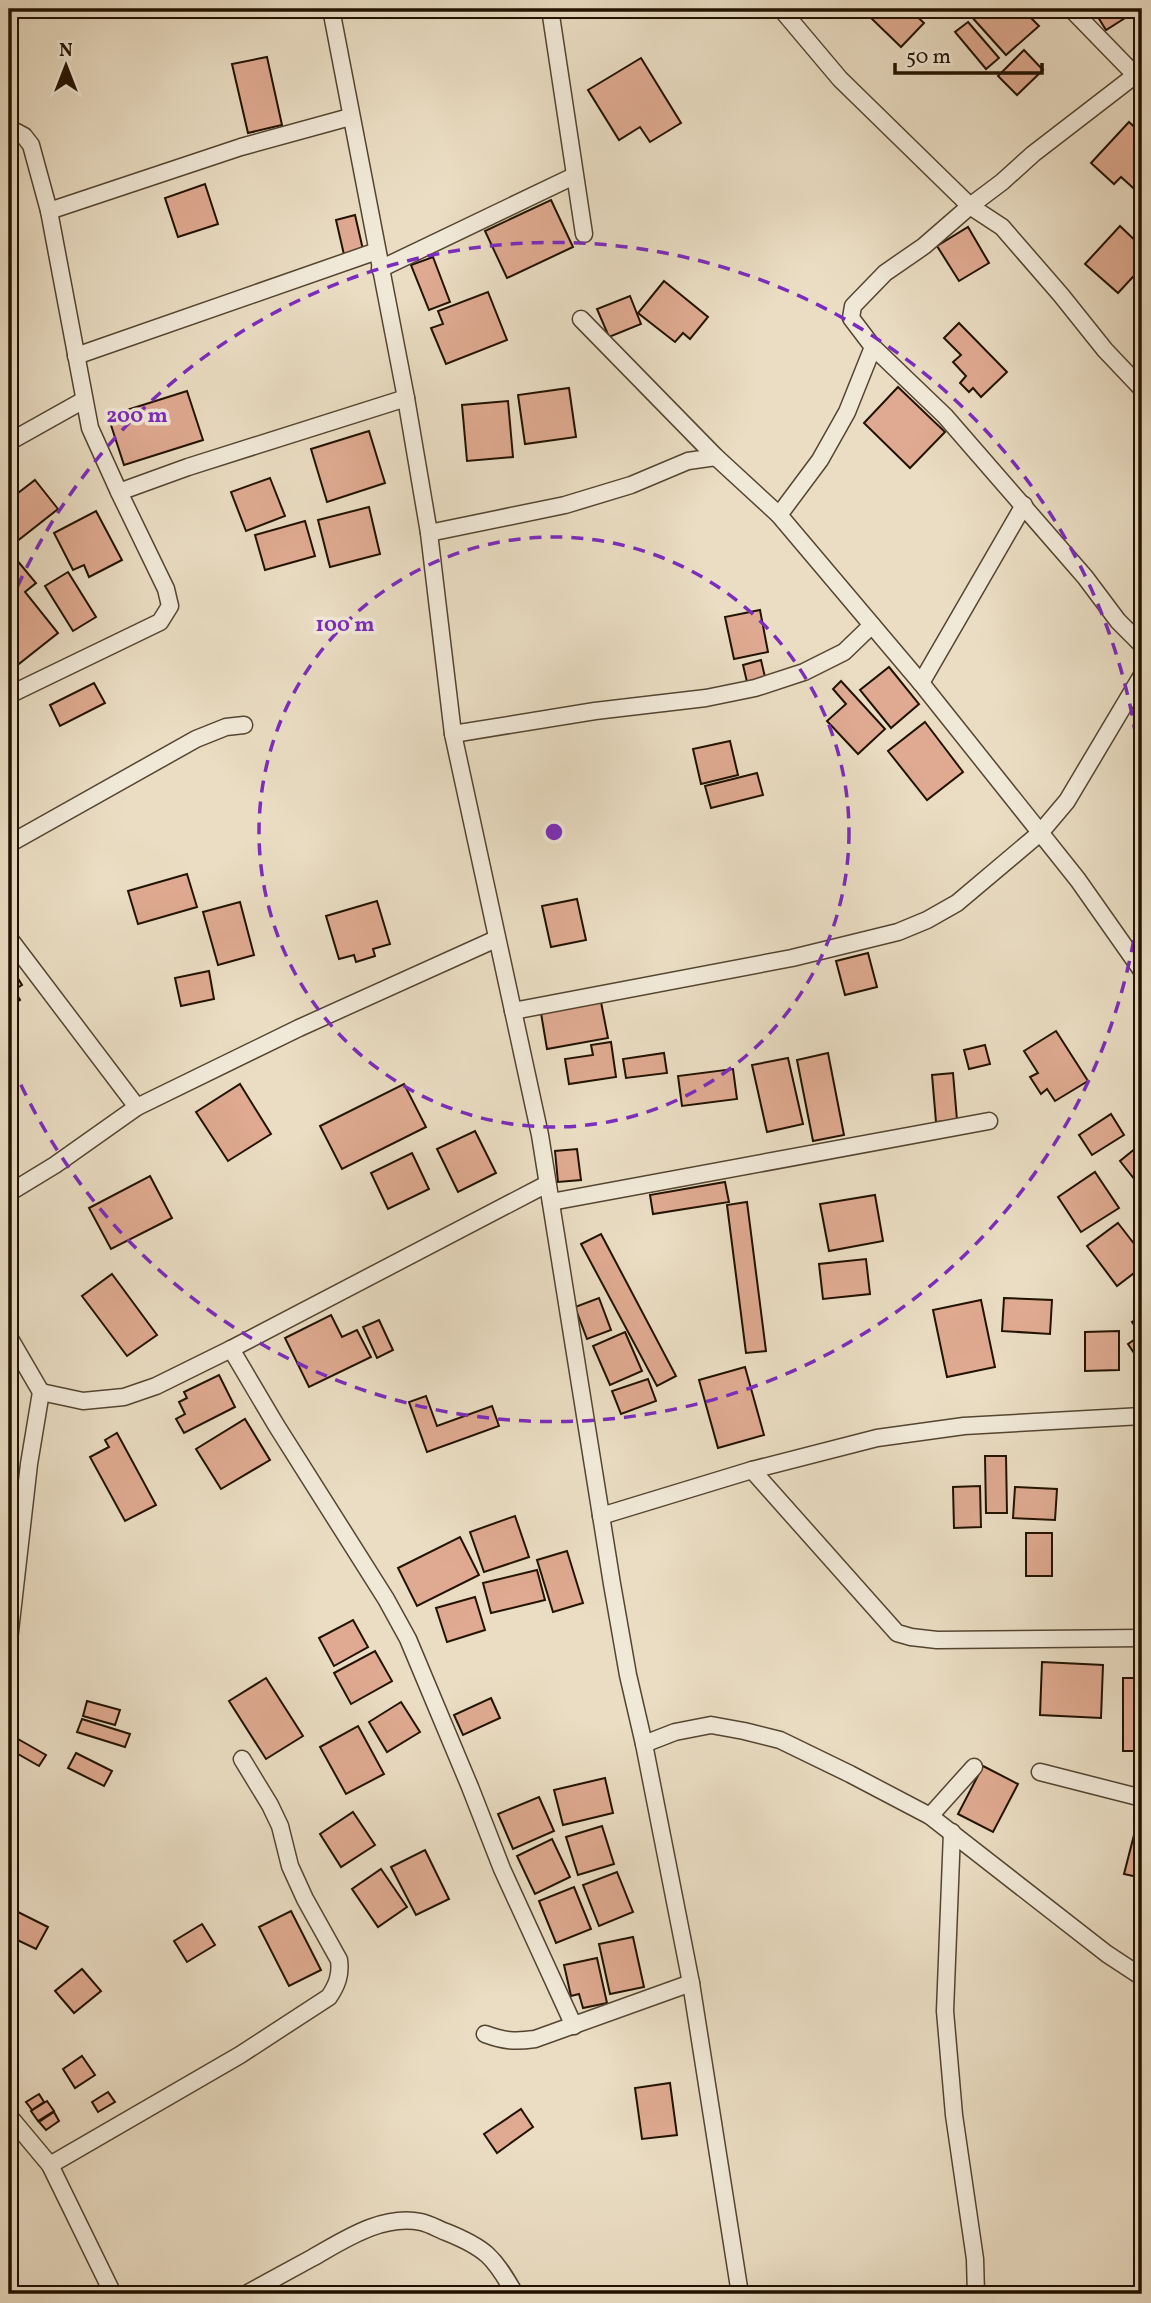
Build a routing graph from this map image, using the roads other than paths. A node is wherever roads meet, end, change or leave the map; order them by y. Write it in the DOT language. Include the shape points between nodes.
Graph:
graph roads {
  1 [pos="331,9"];
  2 [pos="550,9"];
  3 [pos="781,9"];
  4 [pos="1071,9"];
  5 [pos="1140,76"];
  6 [pos="350,117"];
  7 [pos="9,128"];
  8 [pos="575,176"];
  9 [pos="970,206"];
  10 [pos="49,211"];
  11 [pos="584,234"];
  12 [pos="377,251"];
  13 [pos="380,270"];
  14 [pos="581,319"];
  15 [pos="873,347"];
  16 [pos="76,356"];
  17 [pos="1142,388"];
  18 [pos="406,398"];
  19 [pos="84,400"];
  20 [pos="9,442"];
  21 [pos="716,457"];
  22 [pos="119,492"];
  23 [pos="1024,505"];
  24 [pos="779,515"];
  25 [pos="429,533"];
  26 [pos="872,625"];
  27 [pos="1142,645"];
  28 [pos="1142,674"];
  29 [pos="921,683"];
  30 [pos="9,695"];
  31 [pos="244,725"];
  32 [pos="453,734"];
  33 [pos="1040,832"];
  34 [pos="9,844"];
  35 [pos="9,938"];
  36 [pos="496,939"];
  37 [pos="1142,971"];
  38 [pos="513,1011"];
  39 [pos="137,1107"];
  40 [pos="989,1121"];
  41 [pos="547,1184"];
  42 [pos="9,1193"];
  43 [pos="551,1202"];
  44 [pos="11,1347"];
  45 [pos="231,1349"];
  46 [pos="41,1392"];
  47 [pos="1142,1416"];
  48 [pos="752,1470"];
  49 [pos="601,1516"];
  50 [pos="10,1621"];
  51 [pos="1142,1638"];
  52 [pos="9,1640"];
  53 [pos="644,1744"];
  54 [pos="242,1759"];
  55 [pos="974,1767"];
  56 [pos="1040,1772"];
  57 [pos="1142,1798"];
  58 [pos="930,1816"];
  59 [pos="952,1832"];
  60 [pos="1142,1977"];
  61 [pos="691,1983"];
  62 [pos="574,2026"];
  63 [pos="485,2034"];
  64 [pos="9,2116"];
  65 [pos="50,2165"];
  66 [pos="113,2294"];
  67 [pos="246,2294"];
  68 [pos="515,2294"];
  69 [pos="740,2294"];
  70 [pos="976,2294"];
  1 -- 6 [label="street"];
  2 -- 8 [label="street"];
  3 -- 9 [label="street" via="840,79"];
  4 -- 5 [label="street"];
  5 -- 9 [label="street"];
  6 -- 10 [label="street" via="241,147"];
  6 -- 12 [label="street"];
  7 -- 10 [label="street" via="31,145"];
  8 -- 11 [label="street"];
  8 -- 13 [label="street"];
  9 -- 15 [label="street" via="885,273 853,306 851,318"];
  9 -- 17 [label="street" via="1002,227"];
  10 -- 16 [label="street"];
  12 -- 13 [label="street"];
  12 -- 16 [label="street"];
  13 -- 18 [label="street"];
  14 -- 21 [label="street"];
  15 -- 23 [label="street" via="945,416"];
  15 -- 24 [label="street" via="834,436"];
  16 -- 19 [label="street"];
  18 -- 22 [label="street"];
  18 -- 25 [label="street"];
  19 -- 20 [label="street"];
  19 -- 22 [label="street" via="90,428"];
  21 -- 24 [label="street"];
  21 -- 25 [label="street" via="688,461 565,505"];
  22 -- 30 [label="street" via="170,606 160,622"];
  23 -- 27 [label="street"];
  23 -- 29 [label="street"];
  24 -- 26 [label="street"];
  25 -- 32 [label="street"];
  26 -- 29 [label="street"];
  26 -- 32 [label="street" via="844,652 804,673 755,688"];
  28 -- 33 [label="street" via="1067,801"];
  29 -- 33 [label="street"];
  31 -- 34 [label="street" via="196,739"];
  32 -- 36 [label="street"];
  33 -- 37 [label="street"];
  33 -- 38 [label="street" via="957,903 898,932 792,958"];
  35 -- 39 [label="street"];
  36 -- 38 [label="street"];
  36 -- 39 [label="street"];
  38 -- 41 [label="street"];
  39 -- 42 [label="street"];
  40 -- 43 [label="street"];
  41 -- 43 [label="street"];
  41 -- 45 [label="street"];
  43 -- 49 [label="street"];
  44 -- 46 [label="street"];
  45 -- 46 [label="street" via="124,1397 83,1401"];
  45 -- 62 [label="street" via="408,1639 502,1869"];
  46 -- 50 [label="street"];
  47 -- 48 [label="street" via="964,1426 889,1436"];
  48 -- 49 [label="street"];
  48 -- 51 [label="street" via="897,1633 937,1640"];
  49 -- 53 [label="street"];
  50 -- 52 [label="street"];
  53 -- 58 [label="street" via="711,1725 780,1740"];
  53 -- 61 [label="street"];
  54 -- 65 [label="street" via="270,1805 290,1866 339,1960 337,1986 329,1997 240,2055"];
  55 -- 58 [label="street"];
  56 -- 57 [label="street"];
  58 -- 59 [label="street"];
  59 -- 60 [label="street"];
  59 -- 70 [label="street" via="945,2011"];
  61 -- 62 [label="street"];
  61 -- 69 [label="street"];
  62 -- 63 [label="street" via="515,2042"];
  64 -- 65 [label="street"];
  65 -- 66 [label="street"];
  67 -- 68 [label="street" via="360,2231 400,2222 420,2222 482,2250 500,2268"];
}
